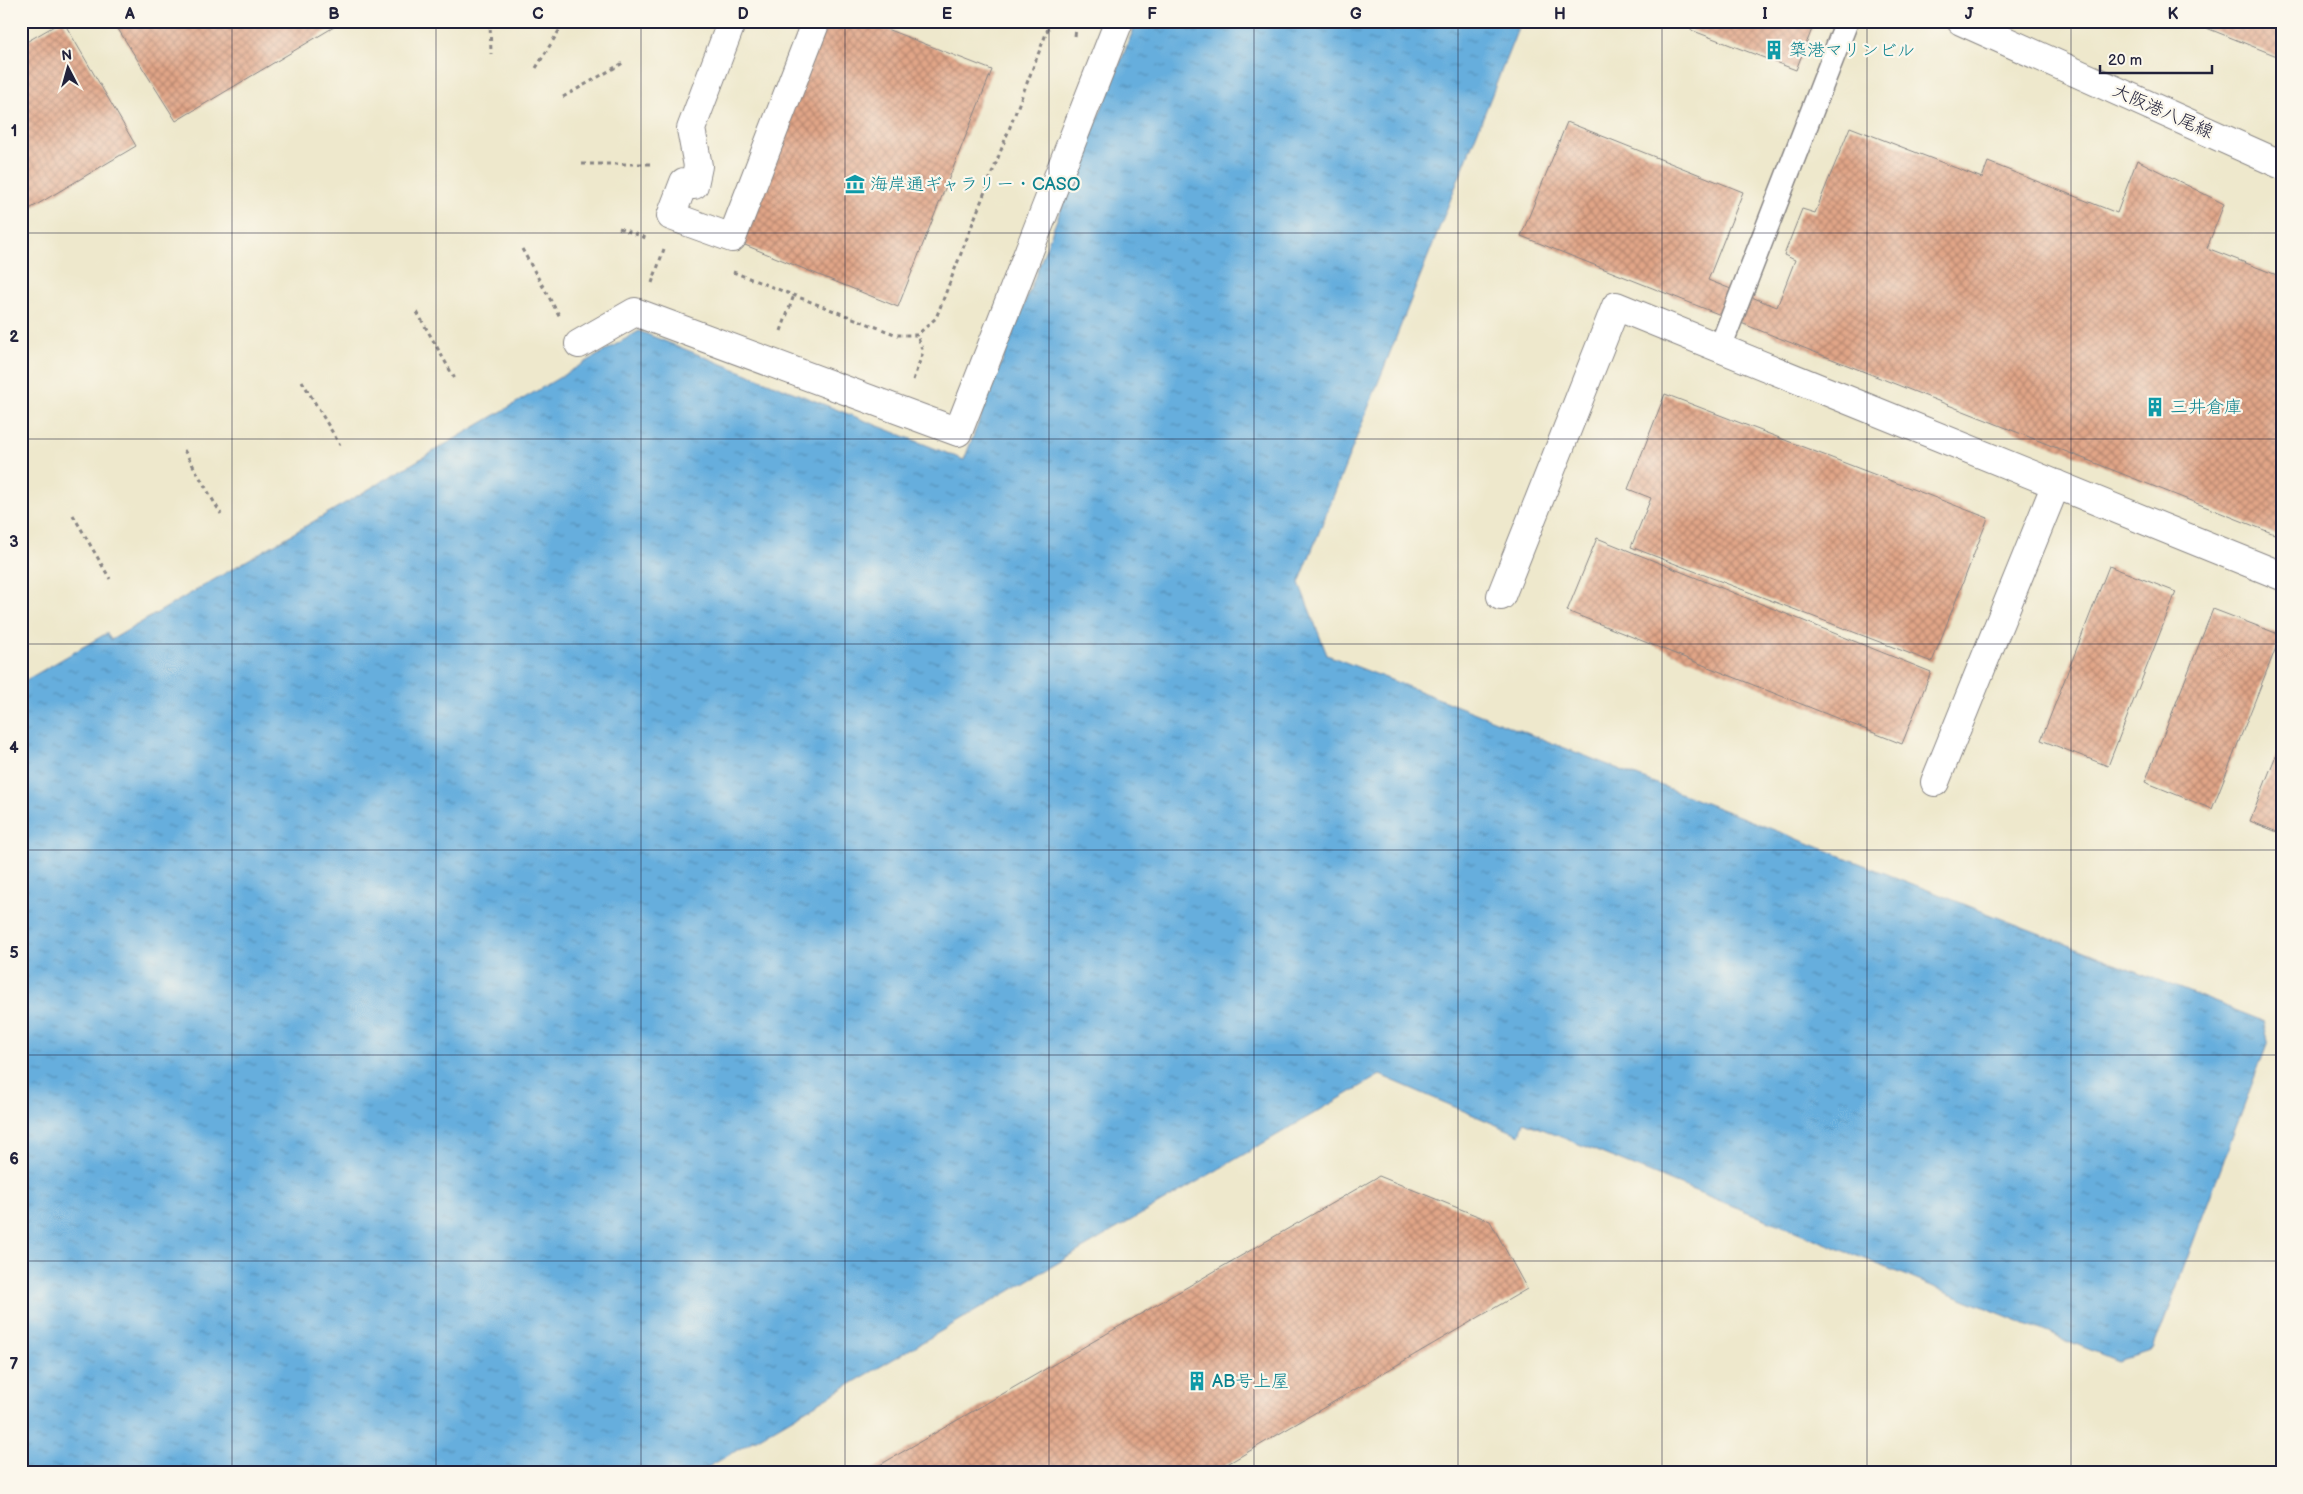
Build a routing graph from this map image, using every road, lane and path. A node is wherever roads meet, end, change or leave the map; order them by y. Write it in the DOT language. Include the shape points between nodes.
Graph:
graph roads {
  1 [pos="490,21"];
  2 [pos="565,21"];
  3 [pos="732,21"];
  4 [pos="816,21"];
  5 [pos="1051,21"];
  6 [pos="1120,21"];
  7 [pos="1846,21"];
  8 [pos="1961,21"];
  9 [pos="491,54"];
  10 [pos="623,63"];
  11 [pos="536,68"];
  12 [pos="563,97"];
  13 [pos="582,164"];
  14 [pos="654,164"];
  15 [pos="2282,165"];
  16 [pos="619,228"];
  17 [pos="647,238"];
  18 [pos="665,246"];
  19 [pos="522,249"];
  20 [pos="729,270"];
  21 [pos="417,312"];
  22 [pos="641,314"];
  23 [pos="560,317"];
  24 [pos="917,335"];
  25 [pos="579,344"];
  26 [pos="1720,348"];
  27 [pos="923,352"];
  28 [pos="456,379"];
  29 [pos="302,381"];
  30 [pos="340,445"];
  31 [pos="184,450"];
  32 [pos="2056,484"];
  33 [pos="221,514"];
  34 [pos="73,515"];
  35 [pos="2282,576"];
  36 [pos="110,580"];
  37 [pos="1501,596"];
  38 [pos="1934,782"];
  1 -- 9 [label="path"];
  2 -- 11 [label="path"];
  3 -- 4 [label="street" via="691,129 698,166 694,185 684,182 671,216 732,238"];
  5 -- 24 [label="path" via="936,318"];
  6 -- 22 [label="street" via="958,432"];
  7 -- 26 [label="lane"];
  8 -- 15 [label="street, 大阪港八尾線"];
  10 -- 12 [label="path"];
  13 -- 14 [label="path"];
  16 -- 17 [label="path"];
  18 -- 22 [label="path"];
  19 -- 23 [label="path"];
  20 -- 24 [label="path" via="896,335"];
  21 -- 28 [label="path"];
  22 -- 25 [label="street" via="635,312"];
  24 -- 27 [label="path"];
  26 -- 32 [label="street"];
  26 -- 37 [label="street" via="1616,306"];
  29 -- 30 [label="path"];
  31 -- 33 [label="path"];
  32 -- 35 [label="street"];
  32 -- 38 [label="street"];
  34 -- 36 [label="path"];
}
